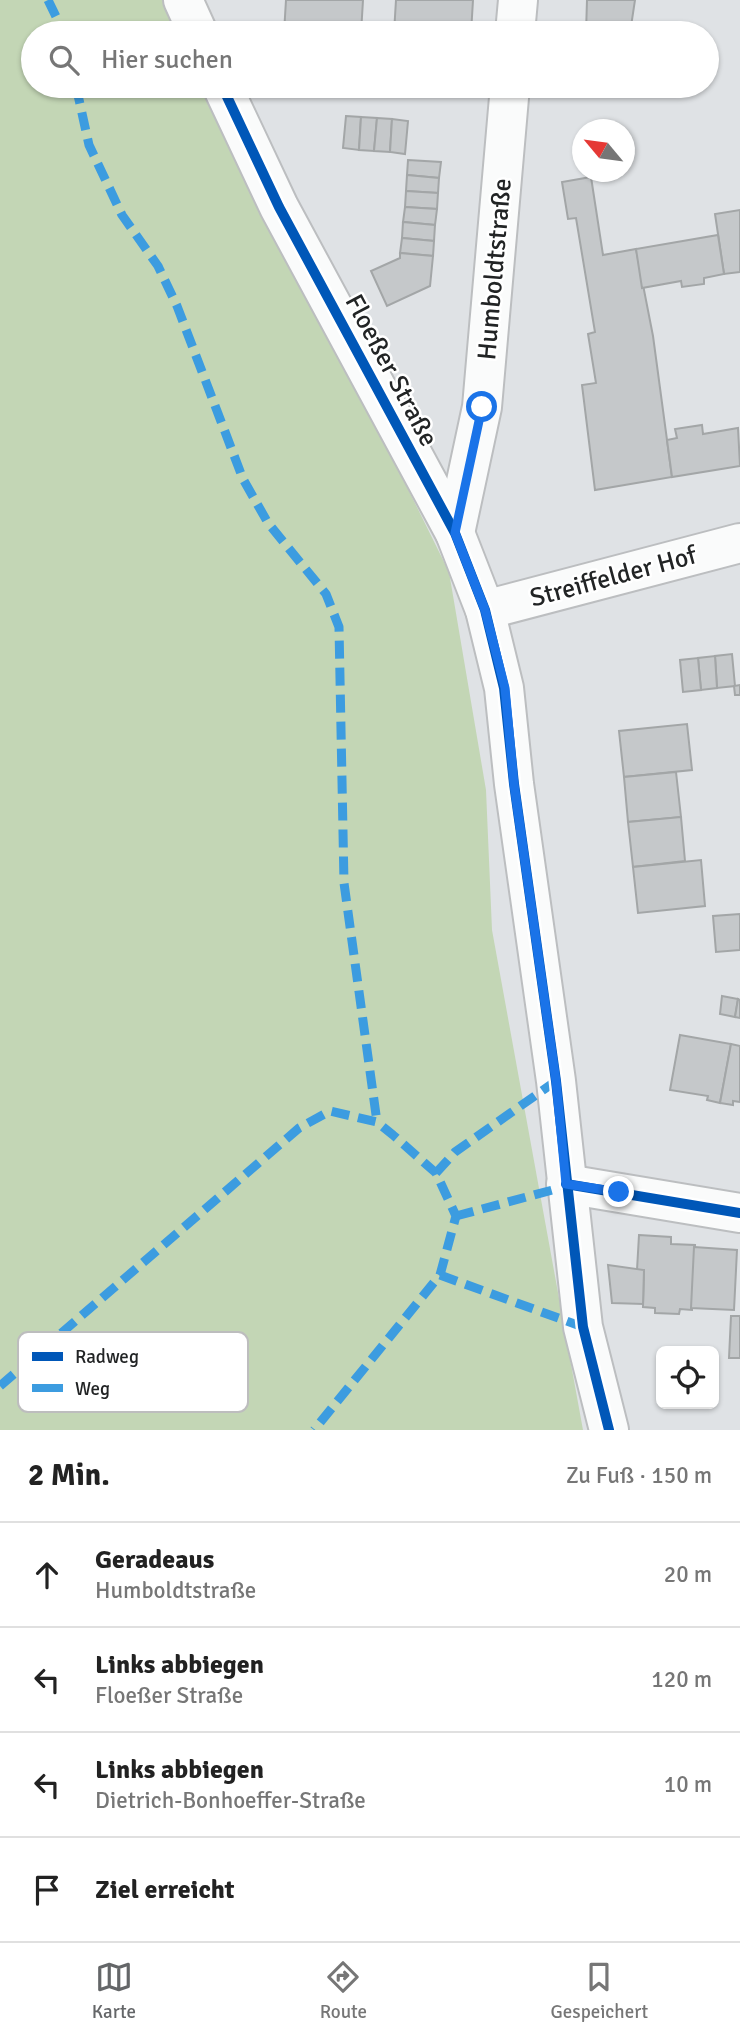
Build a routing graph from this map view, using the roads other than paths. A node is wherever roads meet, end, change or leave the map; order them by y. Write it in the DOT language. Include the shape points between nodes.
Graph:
graph roads {
  1 [pos="183,0"];
  2 [pos="518,0"];
  3 [pos="193,21"];
  4 [pos="516,21"];
  5 [pos="228,98"];
  6 [pos="509,98"];
  7 [pos="455,533"];
  8 [pos="740,543"];
  9 [pos="485,610"];
  10 [pos="566,1184"];
  11 [pos="740,1213"];
  12 [pos="609,1430"];
  1 -- 3 [label="street"];
  2 -- 4 [label="street"];
  5 -- 7 [label="street, Floeßer Straße" via="279,207"];
  6 -- 7 [label="street, Humboldtstraße" via="482,407"];
  7 -- 9 [label="street, Floeßer Straße"];
  8 -- 9 [label="street, Streiffelder Hof"];
  9 -- 10 [label="street, Floeßer Straße" via="505,688"];
  10 -- 11 [label="street"];
  10 -- 12 [label="street, Floeßer Straße" via="583,1326"];
}
